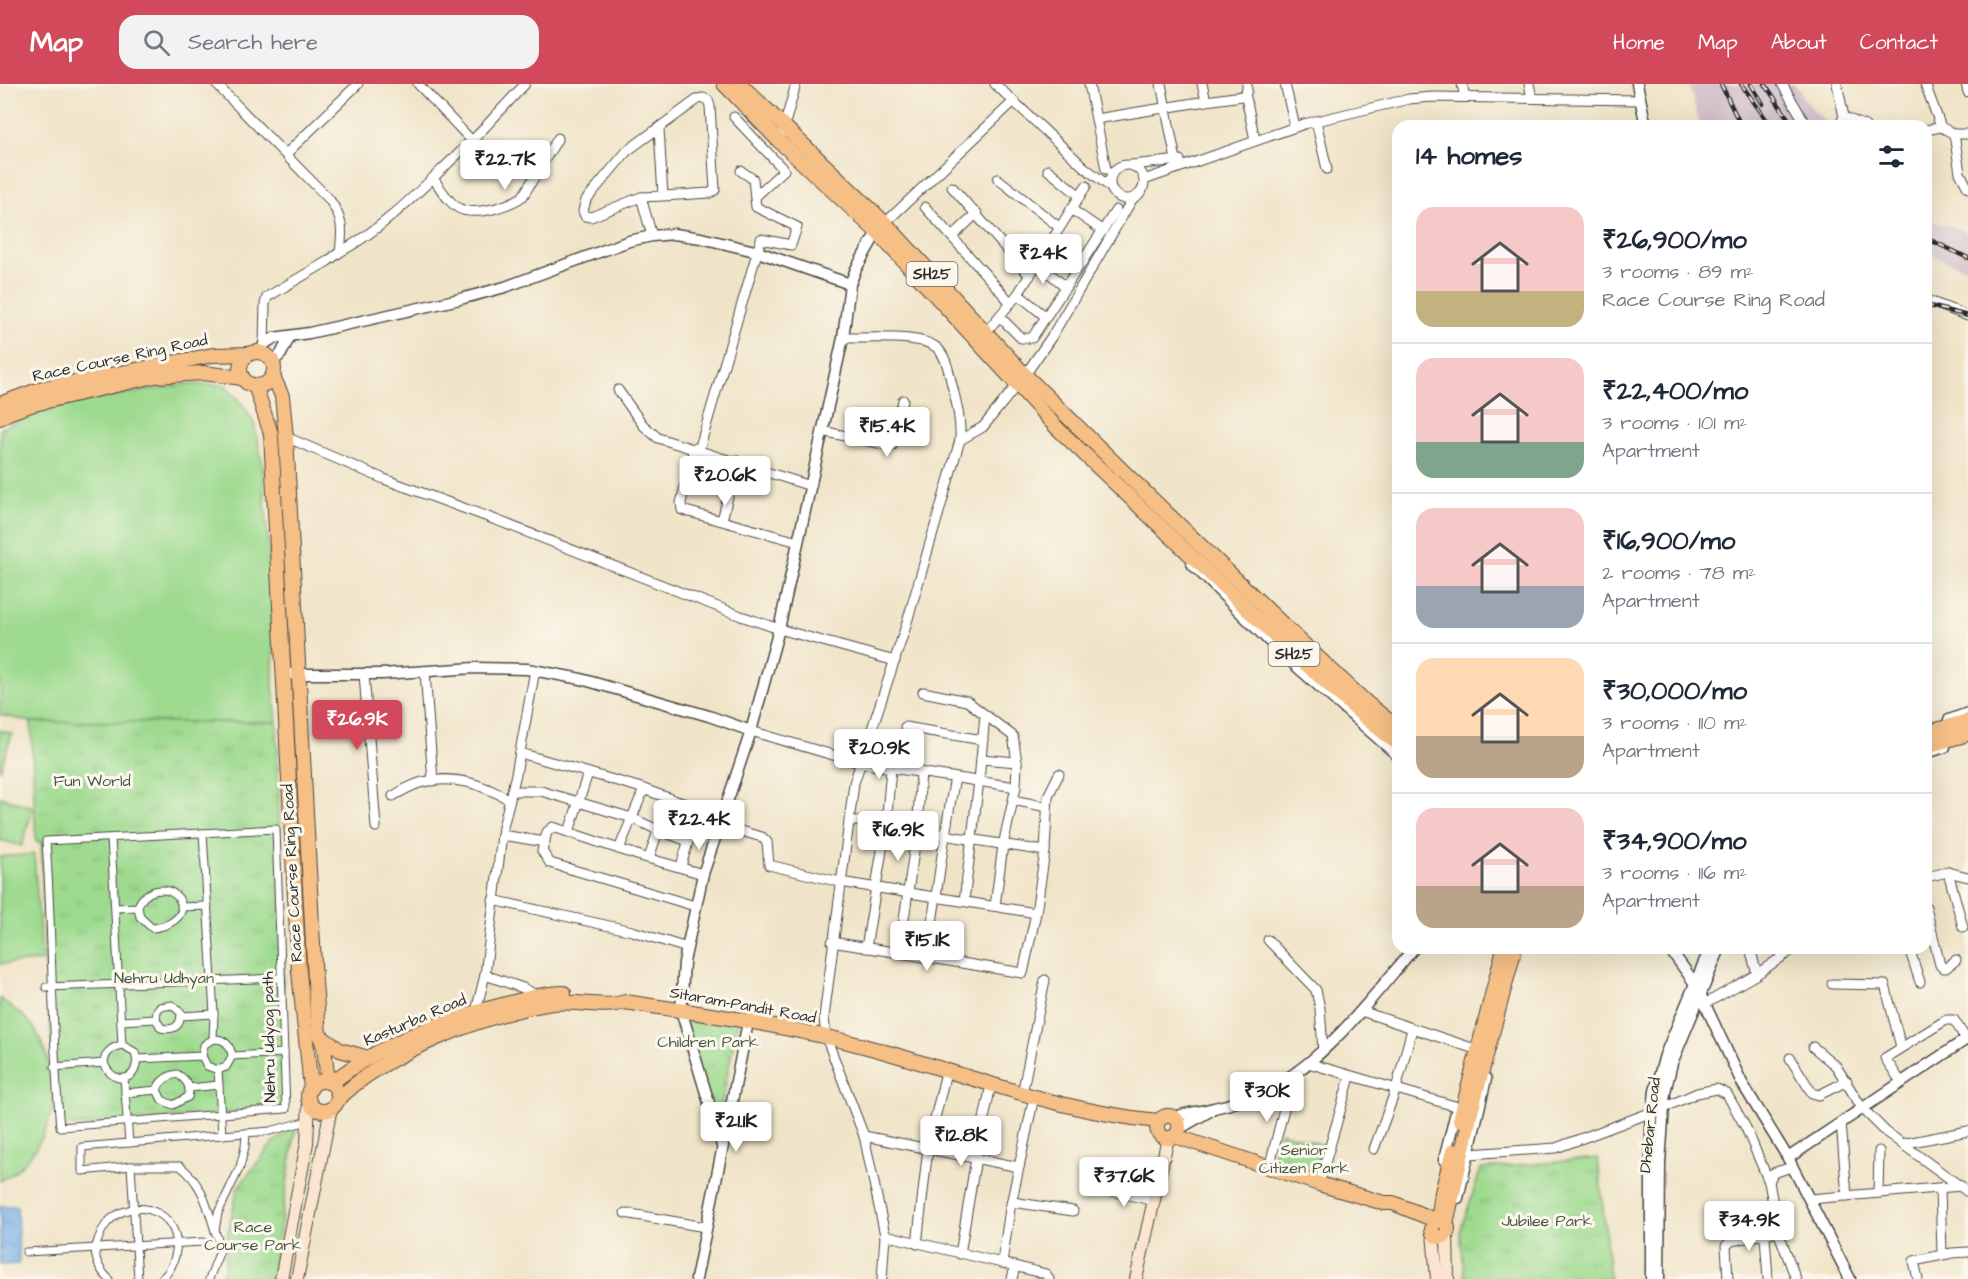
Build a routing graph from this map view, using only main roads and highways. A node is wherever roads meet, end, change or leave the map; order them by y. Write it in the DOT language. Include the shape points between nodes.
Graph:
graph roads {
  1 [pos="724,84"];
  2 [pos="740,84"];
  3 [pos="881,227"];
  4 [pos="258,350"];
  5 [pos="273,369"];
  6 [pos="1022,380"];
  7 [pos="249,382"];
  8 [pos="0,404"];
  9 [pos="0,418"];
  10 [pos="1198,553"];
  11 [pos="1968,720"];
  12 [pos="1392,723"];
  13 [pos="1932,732"];
  14 [pos="1968,734"];
  15 [pos="1392,739"];
  16 [pos="1932,744"];
  17 [pos="1503,954"];
  18 [pos="1513,954"];
  19 [pos="625,1002"];
  20 [pos="477,1016"];
  21 [pos="319,1034"];
  22 [pos="369,1058"];
  23 [pos="329,1082"];
  24 [pos="310,1094"];
  25 [pos="334,1105"];
  26 [pos="1169,1129"];
  27 [pos="1447,1192"];
  28 [pos="1440,1222"];
  29 [pos="280,1279"];
  30 [pos="297,1279"];
  31 [pos="1136,1279"];
  32 [pos="1437,1279"];
  33 [pos="1448,1279"];
  1 -- 3 [label="main road, SH25" via="778,140"];
  2 -- 3 [label="main road, SH25"];
  3 -- 6 [label="main road, SH25"];
  3 -- 6 [label="main road, SH25" via="986,332"];
  4 -- 5 [label="main road" via="270,357"];
  4 -- 7 [label="main road" via="242,363 241,373"];
  4 -- 8 [label="main road, Race Course Ring Road" via="43,388"];
  5 -- 7 [label="main road" via="266,383"];
  5 -- 21 [label="main road, Race Course Ring Road" via="282,396 286,437"];
  6 -- 10 [label="main road, SH25"];
  7 -- 9 [label="main road, Race Course Ring Road" via="203,373 154,376 34,404"];
  7 -- 24 [label="main road, Race Course Ring Road" via="271,434 299,972"];
  10 -- 12 [label="main road, SH25"];
  10 -- 15 [label="main road, SH25" via="1327,685"];
  11 -- 13 [label="main road"];
  14 -- 16 [label="main road"];
  17 -- 27 [label="main road"];
  18 -- 27 [label="main road"];
  19 -- 20 [label="main road, Sitaram-Pandit Road" via="616,1005 569,1001"];
  19 -- 20 [label="main road, Kasturba Road" via="575,993 538,996"];
  19 -- 26 [label="main road, Sitaram-Pandit Road" via="826,1037 1028,1095"];
  20 -- 22 [label="main road, Kasturba Road" via="411,1036"];
  20 -- 25 [label="main road, Sitaram-Pandit Road" via="375,1071"];
  21 -- 22 [label="main road" via="340,1050"];
  21 -- 23 [label="main road, Race Course Ring Road"];
  22 -- 23 [label="main road, Kasturba Road"];
  23 -- 24 [label="main road" via="317,1083"];
  23 -- 25 [label="main road" via="337,1090"];
  24 -- 25 [label="main road" via="317,1109 323,1111"];
  24 -- 29 [label="main road, Race Course Ring Road" via="307,1143"];
  25 -- 30 [label="main road"];
  26 -- 28 [label="main road, Sitaram-Pandit Road" via="1269,1168 1393,1203"];
  26 -- 31 [label="main road"];
  27 -- 28 [label="main road"];
  28 -- 32 [label="main road"];
  28 -- 33 [label="main road"];
}
